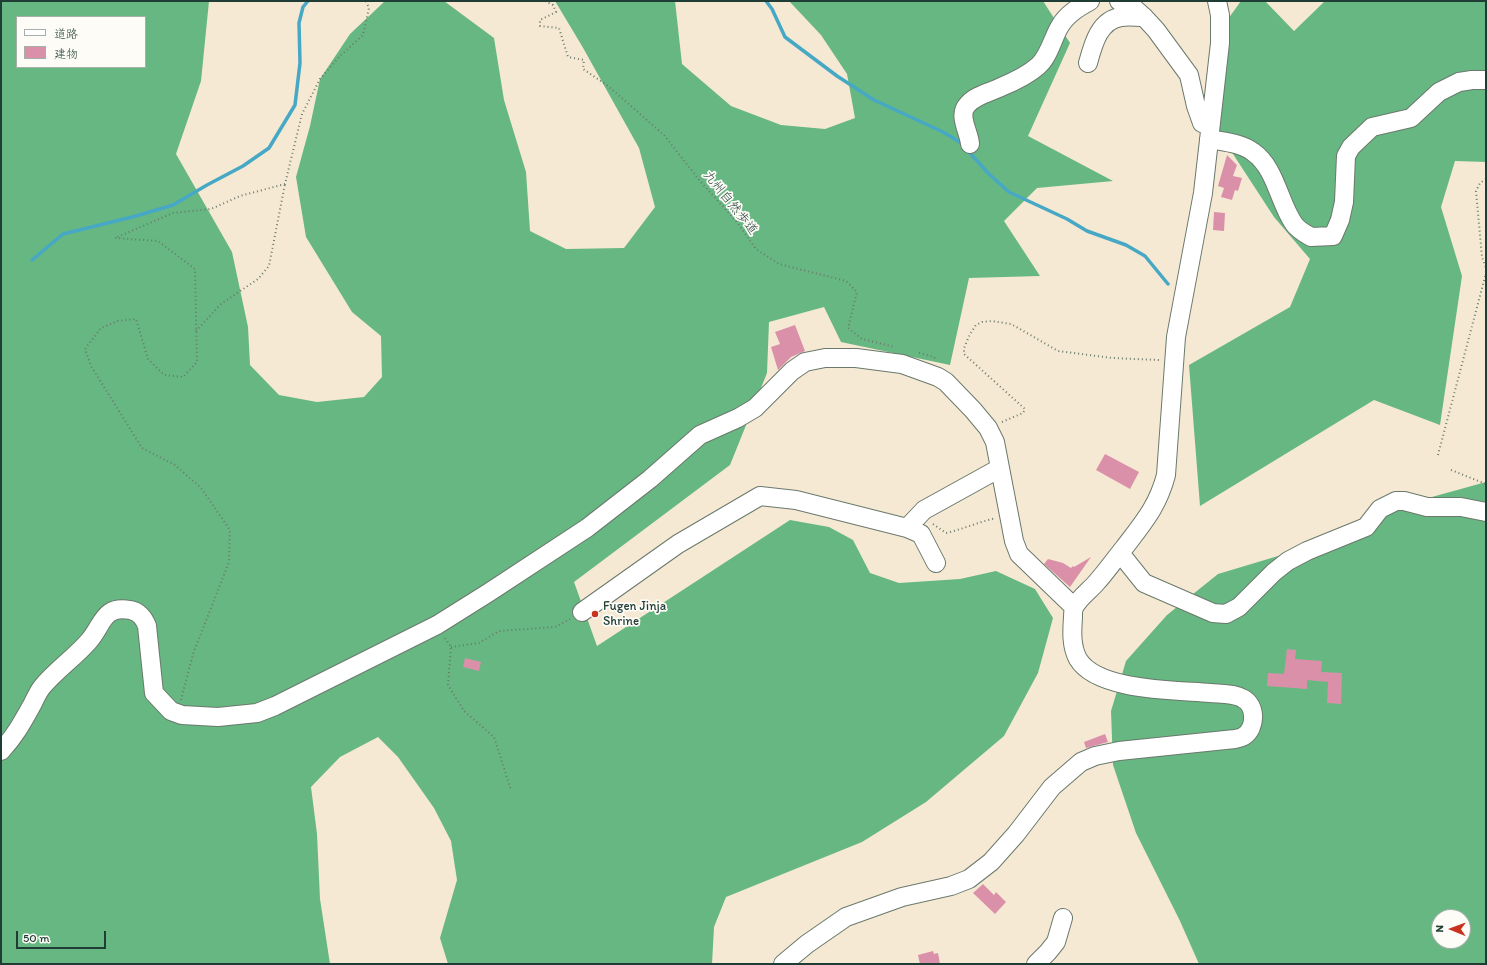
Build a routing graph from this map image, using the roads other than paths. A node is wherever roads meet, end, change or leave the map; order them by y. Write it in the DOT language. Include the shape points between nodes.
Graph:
graph roads {
  1 [pos="1090,1"];
  2 [pos="1119,1"];
  3 [pos="1218,1"];
  4 [pos="1144,17"];
  5 [pos="1088,63"];
  6 [pos="1486,80"];
  7 [pos="1210,133"];
  8 [pos="970,144"];
  9 [pos="1000,468"];
  10 [pos="1486,512"];
  11 [pos="907,528"];
  12 [pos="1120,553"];
  13 [pos="936,563"];
  14 [pos="1074,607"];
  15 [pos="582,612"];
  16 [pos="1,751"];
  17 [pos="1063,918"];
  18 [pos="782,964"];
  19 [pos="1036,964"];
  1 -- 8 [label="street" via="1068,15 1040,65 968,104 964,113 964,123"];
  2 -- 4 [label="street" via="1126,2"];
  3 -- 7 [label="street" via="1220,43"];
  4 -- 5 [label="street" via="1120,17 1106,24 1095,39"];
  4 -- 7 [label="street" via="1189,75 1196,106 1202,122"];
  6 -- 7 [label="street" via="1459,82 1439,92 1411,118 1372,127 1351,147 1346,156 1344,202 1333,236 1311,237 1295,224 1264,162 1253,152"];
  7 -- 12 [label="street" via="1203,192 1176,337 1166,475 1152,512"];
  9 -- 11 [label="street" via="924,510"];
  9 -- 14 [label="street" via="1008,515 1019,554"];
  9 -- 16 [label="street" via="995,442 988,428 946,382 938,377 902,364 864,359 825,358 805,362 792,371 755,408 700,435 650,479 587,528 488,594 437,626 275,706 257,713 218,717 182,715 171,711 154,693 147,626 144,619 134,611 116,609 104,617 89,642 41,688 13,738"];
  10 -- 12 [label="street" via="1461,507 1427,507 1396,501 1380,509 1366,527 1288,561 1269,576 1239,607 1226,614 1213,613 1144,583"];
  11 -- 13 [label="street" via="921,534"];
  11 -- 15 [label="street" via="796,500 760,496 678,544"];
  12 -- 14 [label="street"];
  14 -- 18 [label="street" via="1074,646 1082,665 1092,672 1106,680 1135,687 1227,694 1243,698 1250,704 1253,713 1250,730 1244,737 1235,739 1120,751 1081,762 1052,787 991,862 969,879 951,886 902,897 846,917"];
  17 -- 19 [label="street" via="1056,942"];
}
